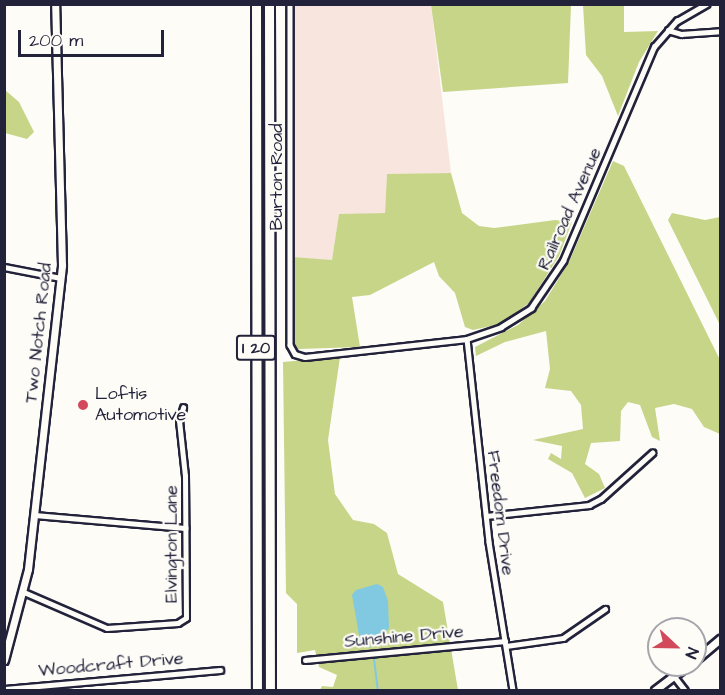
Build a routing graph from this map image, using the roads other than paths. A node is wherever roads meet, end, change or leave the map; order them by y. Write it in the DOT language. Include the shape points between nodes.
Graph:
graph roads {
  1 [pos="55,4"];
  2 [pos="256,4"];
  3 [pos="269,4"];
  4 [pos="290,4"];
  5 [pos="706,4"];
  6 [pos="668,30"];
  7 [pos="720,31"];
  8 [pos="4,267"];
  9 [pos="61,278"];
  10 [pos="467,339"];
  11 [pos="291,349"];
  12 [pos="183,408"];
  13 [pos="652,453"];
  14 [pos="34,515"];
  15 [pos="486,516"];
  16 [pos="185,528"];
  17 [pos="24,592"];
  18 [pos="605,609"];
  19 [pos="720,639"];
  20 [pos="506,644"];
  21 [pos="707,650"];
  22 [pos="4,660"];
  23 [pos="305,660"];
  24 [pos="220,670"];
  25 [pos="673,677"];
  26 [pos="675,677"];
  27 [pos="4,689"];
  28 [pos="257,690"];
  29 [pos="270,690"];
  30 [pos="513,690"];
  31 [pos="655,690"];
  32 [pos="685,690"];
  1 -- 9 [label="street, Two Notch Road"];
  2 -- 28 [label="highway, I 20"];
  3 -- 29 [label="highway, I 20"];
  4 -- 11 [label="street, Burton Road"];
  5 -- 6 [label="street, Railroad Avenue"];
  6 -- 7 [label="street" via="681,34"];
  6 -- 10 [label="street, Railroad Avenue" via="652,51 555,277 525,313 496,330"];
  8 -- 9 [label="street"];
  9 -- 14 [label="street, Two Notch Road"];
  10 -- 11 [label="street, Railroad Avenue" via="305,357"];
  10 -- 15 [label="street, Freedom Drive"];
  12 -- 16 [label="street, Elvington Lane" via="179,421"];
  13 -- 15 [label="street" via="602,499 590,505"];
  14 -- 16 [label="street"];
  14 -- 17 [label="street, Two Notch Road"];
  15 -- 20 [label="street, Freedom Drive"];
  16 -- 17 [label="street, Elvington Lane" via="183,621 98,626"];
  17 -- 22 [label="street, Two Notch Road"];
  18 -- 20 [label="street, Sunshine Drive" via="563,638"];
  19 -- 21 [label="street"];
  20 -- 23 [label="street, Sunshine Drive"];
  20 -- 30 [label="street, Freedom Drive"];
  24 -- 27 [label="street, Woodcraft Drive"];
  25 -- 31 [label="street"];
  26 -- 32 [label="street"];
}
